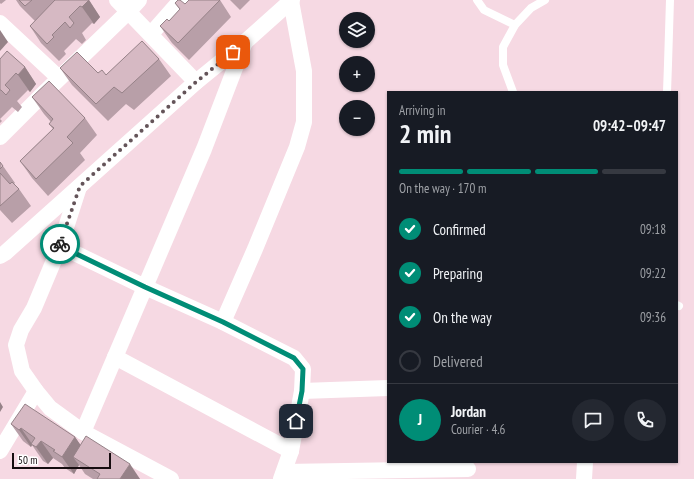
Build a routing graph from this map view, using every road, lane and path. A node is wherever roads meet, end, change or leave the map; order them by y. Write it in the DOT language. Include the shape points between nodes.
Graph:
graph roads {
  1 [pos="117,0"];
  2 [pos="181,0"];
  3 [pos="292,0"];
  4 [pos="477,0"];
  5 [pos="545,0"];
  6 [pos="670,0"];
  7 [pos="134,6"];
  8 [pos="0,23"];
  9 [pos="515,25"];
  10 [pos="151,34"];
  11 [pos="245,42"];
  12 [pos="59,78"];
  13 [pos="196,82"];
  14 [pos="513,91"];
  15 [pos="666,91"];
  16 [pos="0,137"];
  17 [pos="80,186"];
  18 [pos="60,246"];
  19 [pos="2,252"];
  20 [pos="145,287"];
  21 [pos="223,322"];
  22 [pos="115,357"];
  23 [pos="387,388"];
  24 [pos="36,391"];
  25 [pos="302,391"];
  26 [pos="83,432"];
  27 [pos="0,451"];
  28 [pos="291,451"];
  29 [pos="585,463"];
  30 [pos="468,470"];
  31 [pos="282,475"];
  32 [pos="168,478"];
  33 [pos="584,479"];
  1 -- 7 [label="street"];
  2 -- 10 [label="street"];
  3 -- 11 [label="street"];
  3 -- 21 [label="street" via="304,71 304,122 297,147"];
  4 -- 9 [label="lane" via="484,10"];
  5 -- 9 [label="lane" via="531,8"];
  6 -- 15 [label="lane"];
  7 -- 10 [label="street"];
  7 -- 12 [label="street"];
  8 -- 12 [label="street"];
  9 -- 14 [label="lane" via="503,47 503,65"];
  10 -- 13 [label="street"];
  11 -- 13 [label="street"];
  11 -- 20 [label="street" via="204,148"];
  12 -- 16 [label="street"];
  13 -- 17 [label="street"];
  17 -- 18 [label="street"];
  17 -- 19 [label="street"];
  18 -- 20 [label="street"];
  18 -- 24 [label="street" via="16,345 22,371"];
  20 -- 21 [label="street"];
  20 -- 22 [label="street"];
  21 -- 25 [label="street" via="294,358 303,369"];
  22 -- 26 [label="street"];
  22 -- 28 [label="street"];
  23 -- 25 [label="street"];
  24 -- 26 [label="street" via="50,408"];
  24 -- 27 [label="street"];
  25 -- 28 [label="street"];
  26 -- 32 [label="street"];
  28 -- 31 [label="street"];
  29 -- 33 [label="street"];
  30 -- 31 [label="street"];
}
